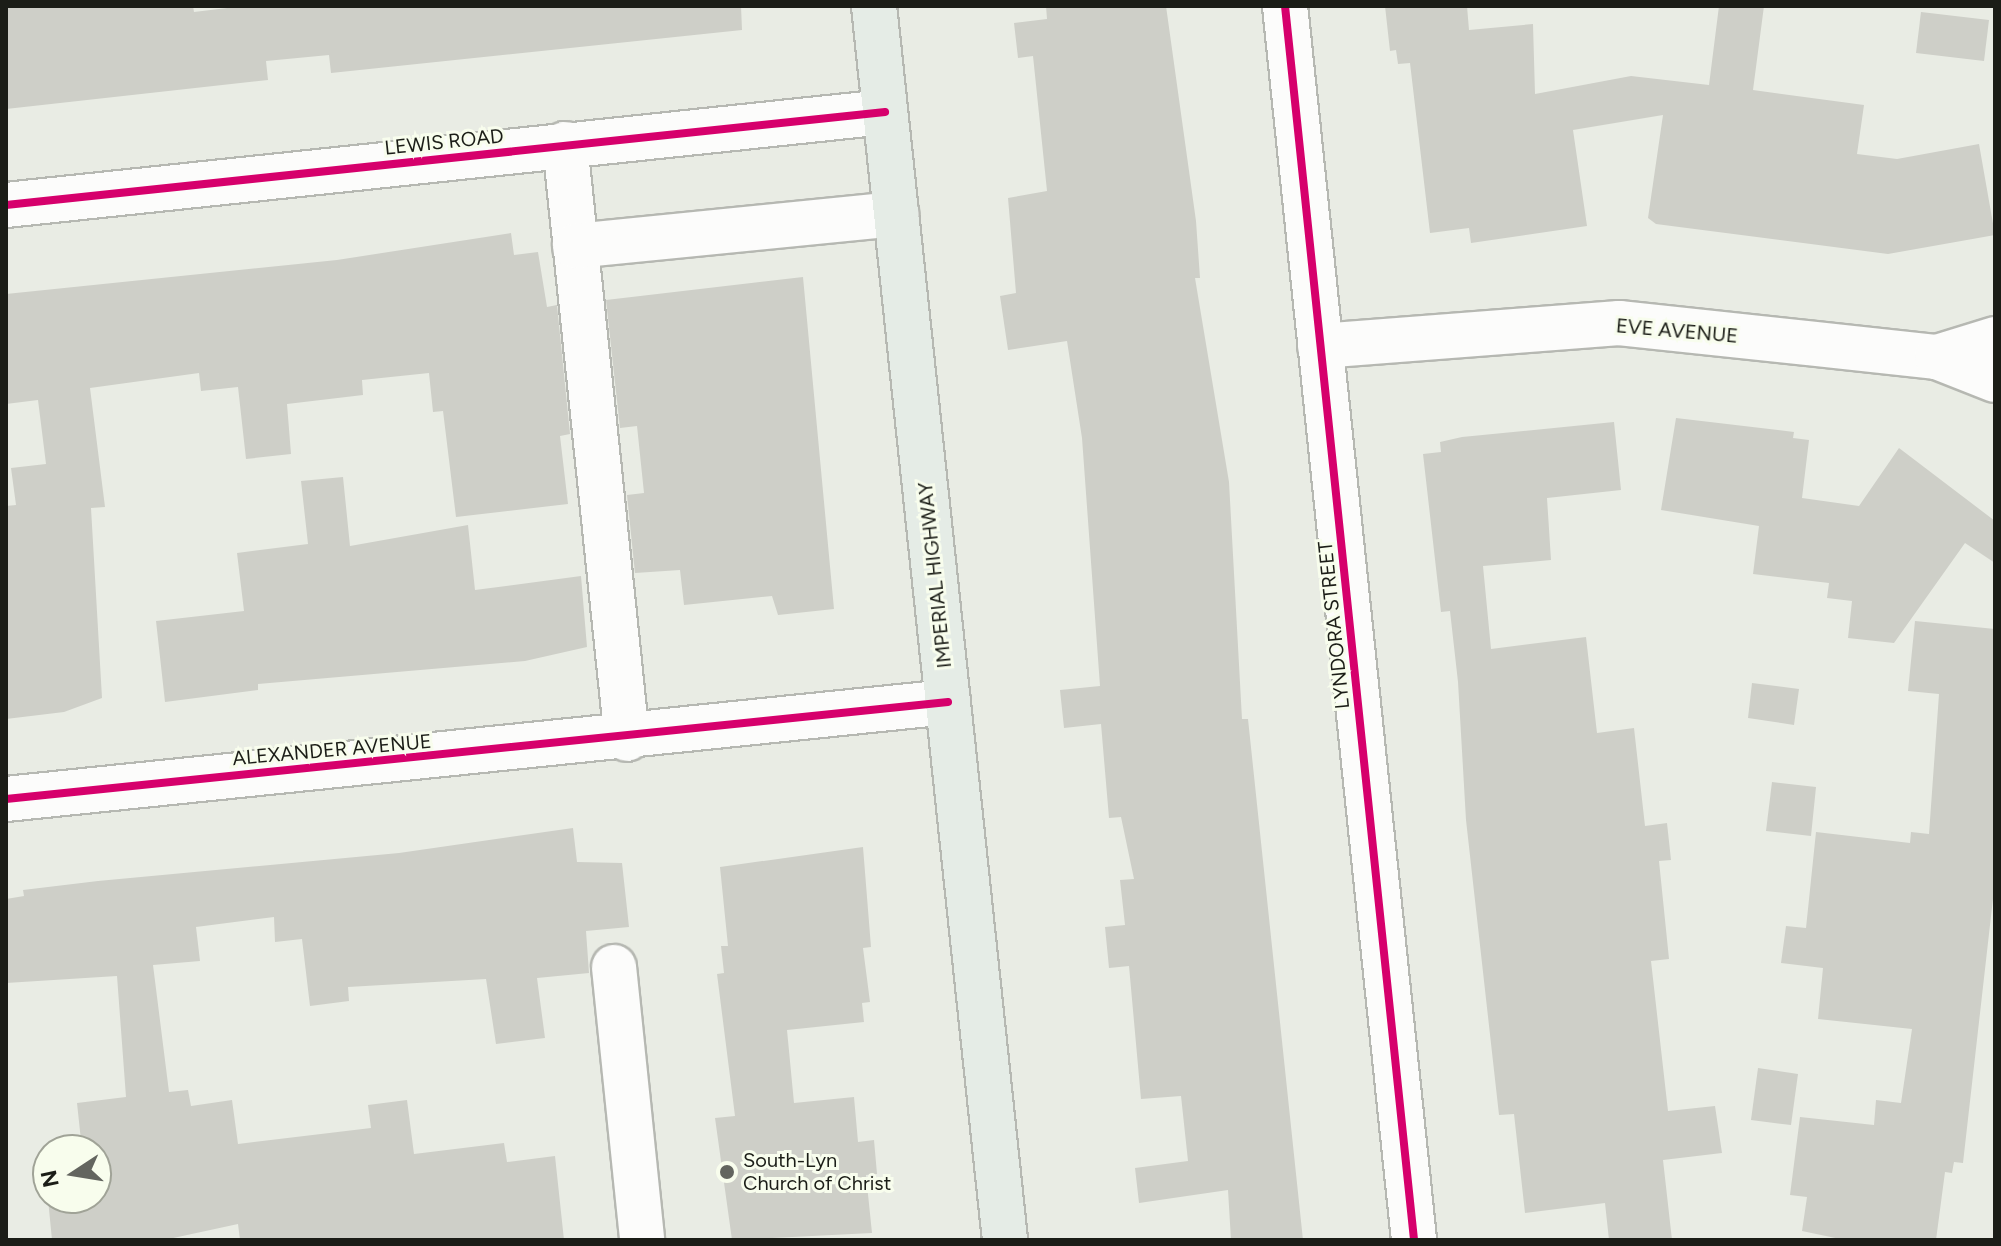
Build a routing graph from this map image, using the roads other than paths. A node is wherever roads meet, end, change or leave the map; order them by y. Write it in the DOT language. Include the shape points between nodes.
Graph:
graph roads {
  1 [pos="874,6"];
  2 [pos="1285,6"];
  3 [pos="885,112"];
  4 [pos="565,144"];
  5 [pos="6,205"];
  6 [pos="896,214"];
  7 [pos="575,246"];
  8 [pos="1995,339"];
  9 [pos="1320,346"];
  10 [pos="1937,357"];
  11 [pos="1995,380"];
  12 [pos="948,702"];
  13 [pos="627,739"];
  14 [pos="6,799"];
  15 [pos="614,967"];
  16 [pos="642,1240"];
  17 [pos="1005,1240"];
  18 [pos="1414,1240"];
  1 -- 3 [label="main road, IMPERIAL HIGHWAY"];
  2 -- 9 [label="street, LYNDORA STREET"];
  3 -- 4 [label="street, LEWIS ROAD"];
  3 -- 6 [label="main road, IMPERIAL HIGHWAY"];
  4 -- 5 [label="street, LEWIS ROAD"];
  4 -- 7 [label="street"];
  6 -- 7 [label="street"];
  6 -- 12 [label="main road, IMPERIAL HIGHWAY"];
  7 -- 13 [label="street"];
  8 -- 10 [label="street, EVE AVENUE"];
  9 -- 10 [label="street, EVE AVENUE" via="1619,323"];
  9 -- 18 [label="street, LYNDORA STREET"];
  10 -- 11 [label="street, EVE AVENUE"];
  12 -- 13 [label="street, ALEXANDER AVENUE"];
  12 -- 17 [label="main road, IMPERIAL HIGHWAY"];
  13 -- 14 [label="street, ALEXANDER AVENUE"];
  15 -- 16 [label="street"];
}
